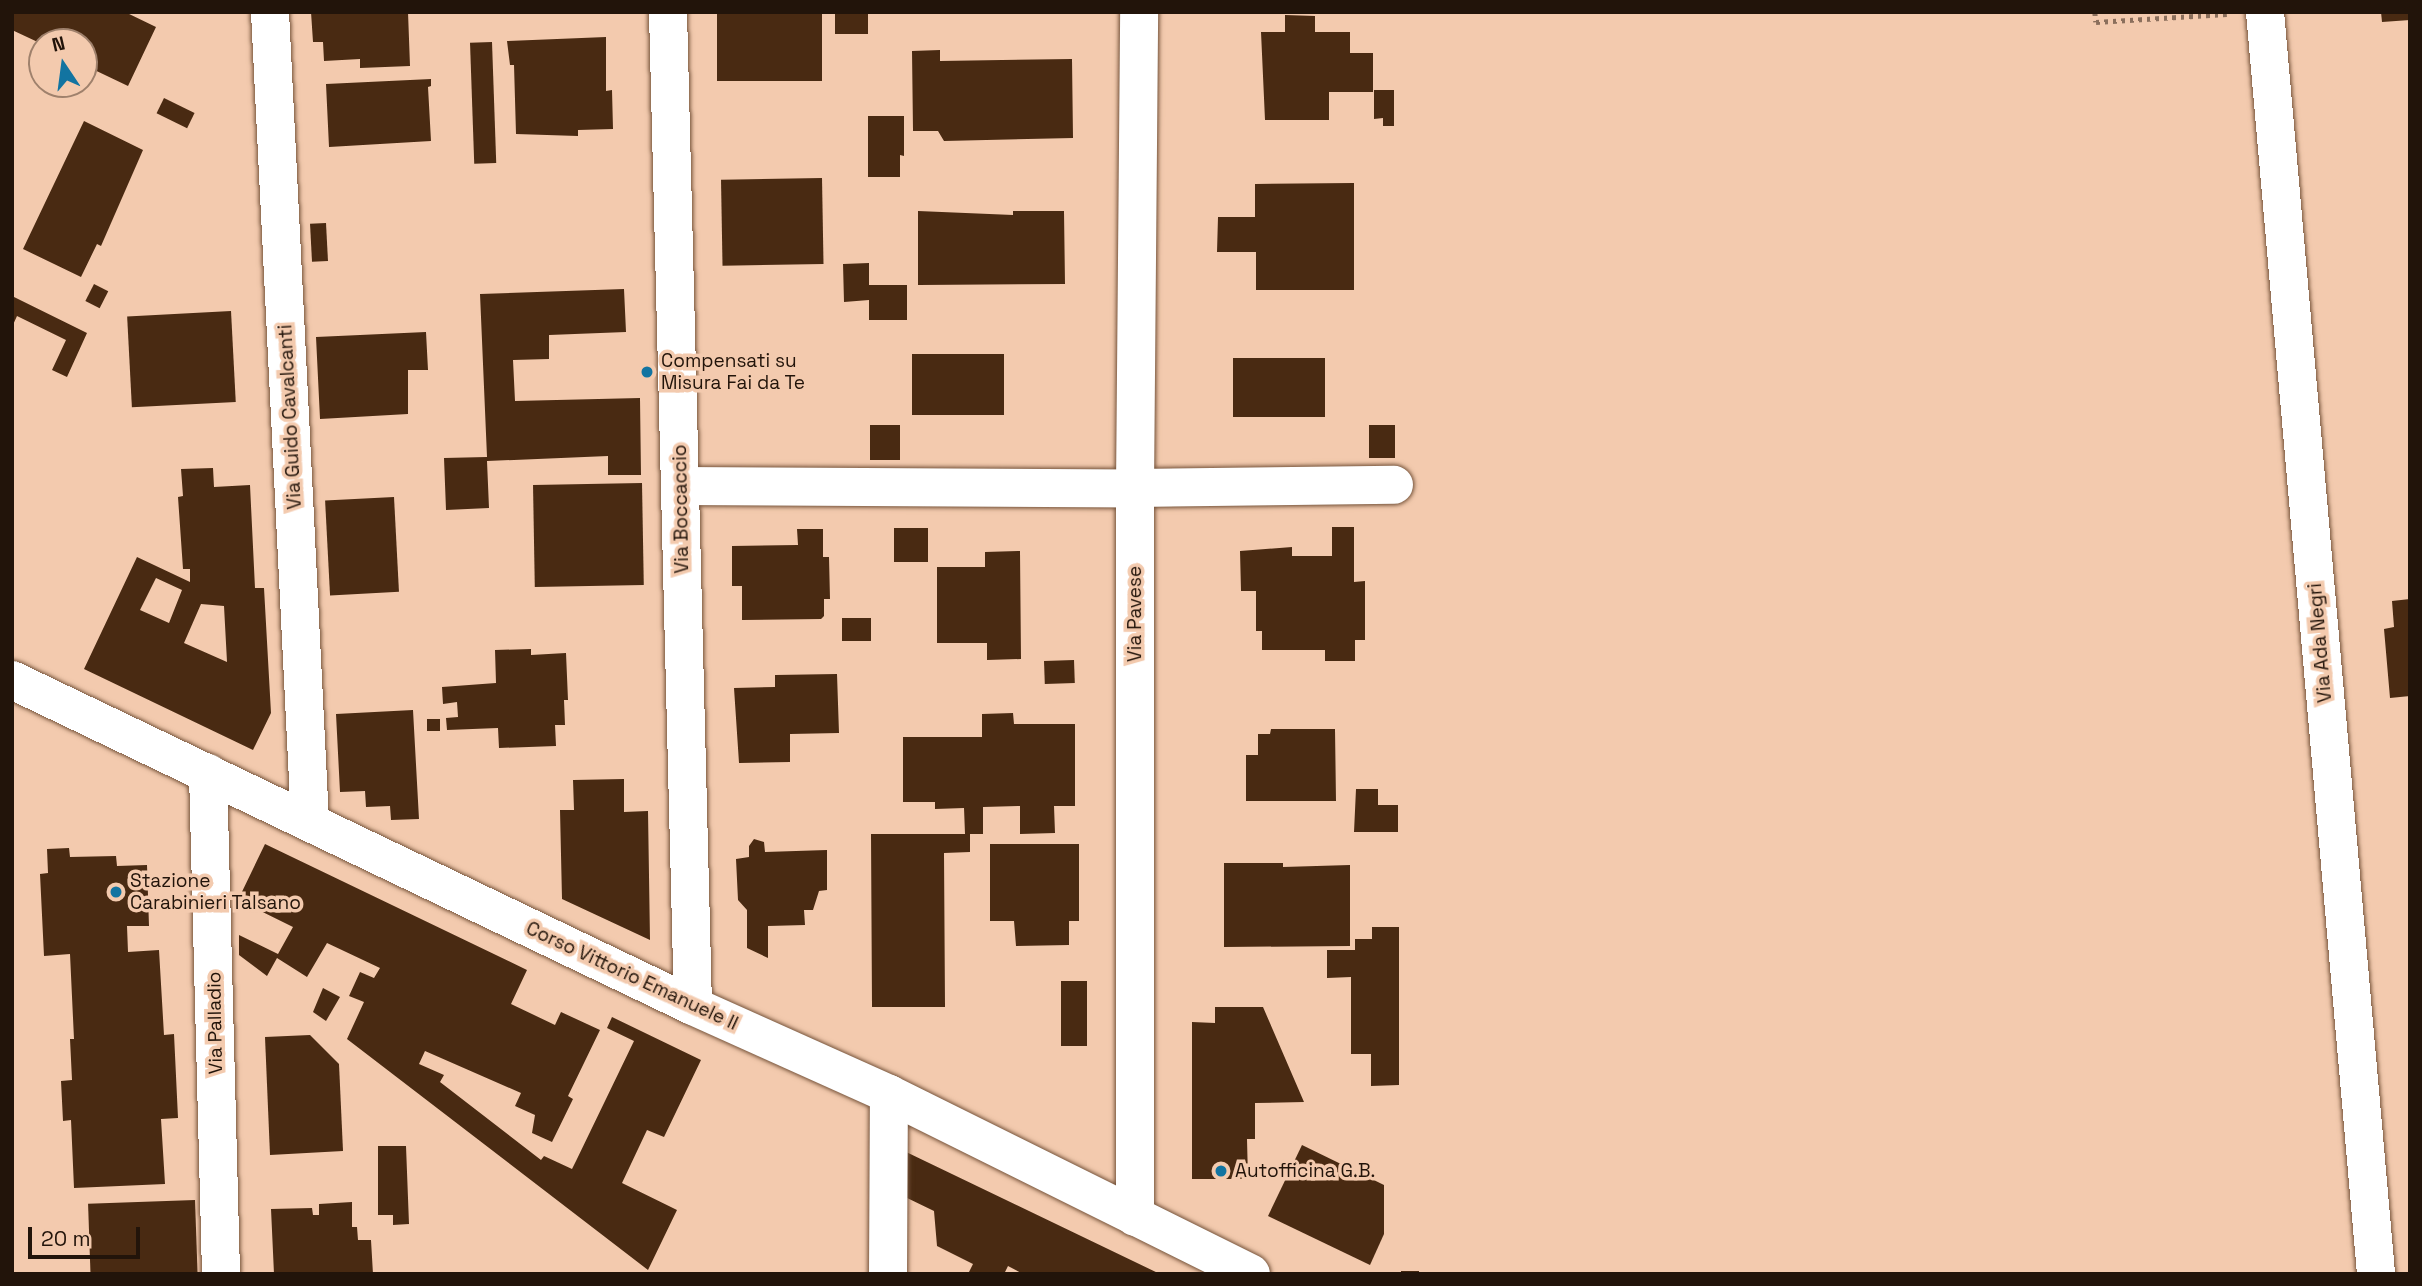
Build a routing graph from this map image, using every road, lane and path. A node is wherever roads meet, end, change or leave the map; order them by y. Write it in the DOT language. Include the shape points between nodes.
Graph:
graph roads {
  1 [pos="270,12"];
  2 [pos="668,12"];
  3 [pos="1139,12"];
  4 [pos="2095,12"];
  5 [pos="2265,12"];
  6 [pos="2235,13"];
  7 [pos="1394,485"];
  8 [pos="681,486"];
  9 [pos="1135,488"];
  10 [pos="12,680"];
  11 [pos="208,773"];
  12 [pos="310,822"];
  13 [pos="693,1006"];
  14 [pos="889,1094"];
  15 [pos="1136,1216"];
  16 [pos="1237,1271"];
  17 [pos="221,1274"];
  18 [pos="888,1274"];
  19 [pos="2376,1274"];
  1 -- 12 [label="street, Via Guido Cavalcanti"];
  2 -- 8 [label="street, Via Boccaccio"];
  3 -- 9 [label="street, Via Pavese"];
  4 -- 6 [label="path" via="2096,22"];
  5 -- 19 [label="street, Via Ada Negri"];
  7 -- 9 [label="street"];
  8 -- 9 [label="street"];
  8 -- 13 [label="street, Via Boccaccio"];
  9 -- 15 [label="street, Via Pavese"];
  10 -- 11 [label="street, Corso Vittorio Emanuele II"];
  11 -- 12 [label="street, Corso Vittorio Emanuele II"];
  11 -- 17 [label="street, Via Palladio"];
  12 -- 13 [label="street, Corso Vittorio Emanuele II"];
  13 -- 14 [label="street, Corso Vittorio Emanuele II"];
  14 -- 15 [label="street, Corso Vittorio Emanuele II"];
  14 -- 18 [label="street"];
  15 -- 16 [label="street, Corso Vittorio Emanuele II"];
}
